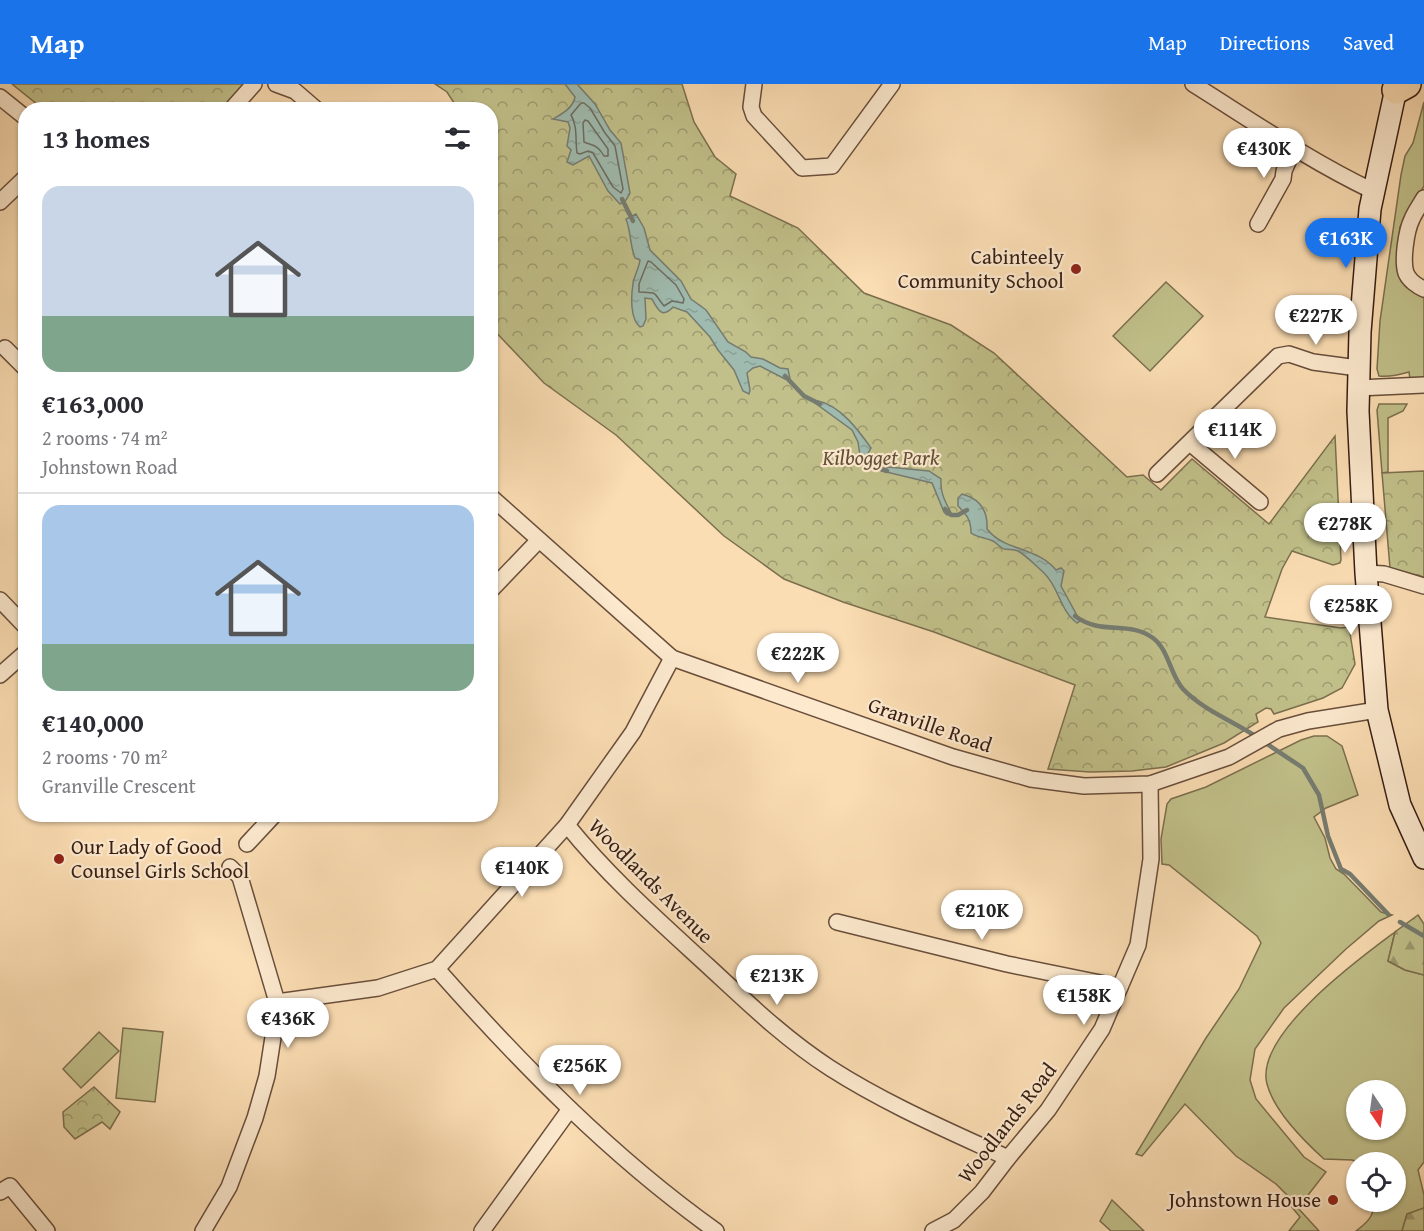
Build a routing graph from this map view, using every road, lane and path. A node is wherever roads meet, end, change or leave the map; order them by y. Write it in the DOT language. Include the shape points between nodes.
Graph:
graph roads {
  1 [pos="254,84"];
  2 [pos="276,84"];
  3 [pos="754,84"];
  4 [pos="891,84"];
  5 [pos="1193,84"];
  6 [pos="1400,86"];
  7 [pos="0,97"];
  8 [pos="238,102"];
  9 [pos="308,102"];
  10 [pos="18,111"];
  11 [pos="1294,148"];
  12 [pos="18,185"];
  13 [pos="1373,191"];
  14 [pos="1424,198"];
  15 [pos="0,202"];
  16 [pos="1258,224"];
  17 [pos="1424,289"];
  18 [pos="5,348"];
  19 [pos="18,361"];
  20 [pos="1358,378"];
  21 [pos="1424,385"];
  22 [pos="1190,443"];
  23 [pos="1157,474"];
  24 [pos="1260,502"];
  25 [pos="498,503"];
  26 [pos="539,540"];
  27 [pos="1366,573"];
  28 [pos="498,583"];
  29 [pos="1424,586"];
  30 [pos="0,600"];
  31 [pos="18,619"];
  32 [pos="672,658"];
  33 [pos="18,659"];
  34 [pos="0,675"];
  35 [pos="1377,710"];
  36 [pos="1149,784"];
  37 [pos="268,822"];
  38 [pos="567,825"];
  39 [pos="248,844"];
  40 [pos="1424,858"];
  41 [pos="230,867"];
  42 [pos="837,922"];
  43 [pos="437,969"];
  44 [pos="1120,987"];
  45 [pos="276,1002"];
  46 [pos="570,1109"];
  47 [pos="1008,1158"];
  48 [pos="5,1189"];
  49 [pos="958,1225"];
  50 [pos="47,1231"];
  51 [pos="203,1231"];
  52 [pos="482,1231"];
  53 [pos="716,1231"];
  54 [pos="933,1231"];
  1 -- 8 [label="street"];
  2 -- 9 [label="street" via="295,91"];
  3 -- 4 [label="street" via="754,116 802,168 832,166"];
  5 -- 11 [label="street"];
  6 -- 13 [label="street"];
  7 -- 10 [label="street"];
  11 -- 13 [label="street"];
  11 -- 16 [label="street" via="1283,179"];
  12 -- 15 [label="street"];
  13 -- 20 [label="street"];
  14 -- 17 [label="street" via="1406,237 1406,274"];
  18 -- 19 [label="street"];
  20 -- 21 [label="street"];
  20 -- 22 [label="street" via="1288,354 1278,356"];
  20 -- 27 [label="street"];
  22 -- 23 [label="street"];
  22 -- 24 [label="street"];
  25 -- 26 [label="street, Granville Road"];
  26 -- 28 [label="street"];
  26 -- 32 [label="street, Granville Road"];
  27 -- 29 [label="street"];
  27 -- 35 [label="street"];
  30 -- 31 [label="street"];
  32 -- 36 [label="street, Granville Road" via="952,757 1031,779 1084,786"];
  32 -- 38 [label="street" via="633,732"];
  33 -- 34 [label="street"];
  35 -- 36 [label="street, Granville Road" via="1279,729 1212,764"];
  35 -- 40 [label="street" via="1400,805"];
  36 -- 44 [label="street, Woodlands Road" via="1151,859 1138,945"];
  37 -- 39 [label="street"];
  38 -- 43 [label="street"];
  38 -- 47 [label="street, Woodlands Avenue" via="594,860 781,1032 828,1067 886,1101"];
  41 -- 45 [label="street" via="240,877"];
  42 -- 44 [label="street" via="1006,964"];
  43 -- 45 [label="street" via="378,988"];
  43 -- 46 [label="street"];
  44 -- 47 [label="street, Woodlands Road" via="1102,1029 1048,1110"];
  45 -- 51 [label="street" via="267,1076 255,1118 229,1187"];
  46 -- 52 [label="street"];
  46 -- 53 [label="street" via="676,1203"];
  47 -- 49 [label="street, Woodlands Road"];
  48 -- 50 [label="street"];
  49 -- 54 [label="street, Woodlands Road"];
}
